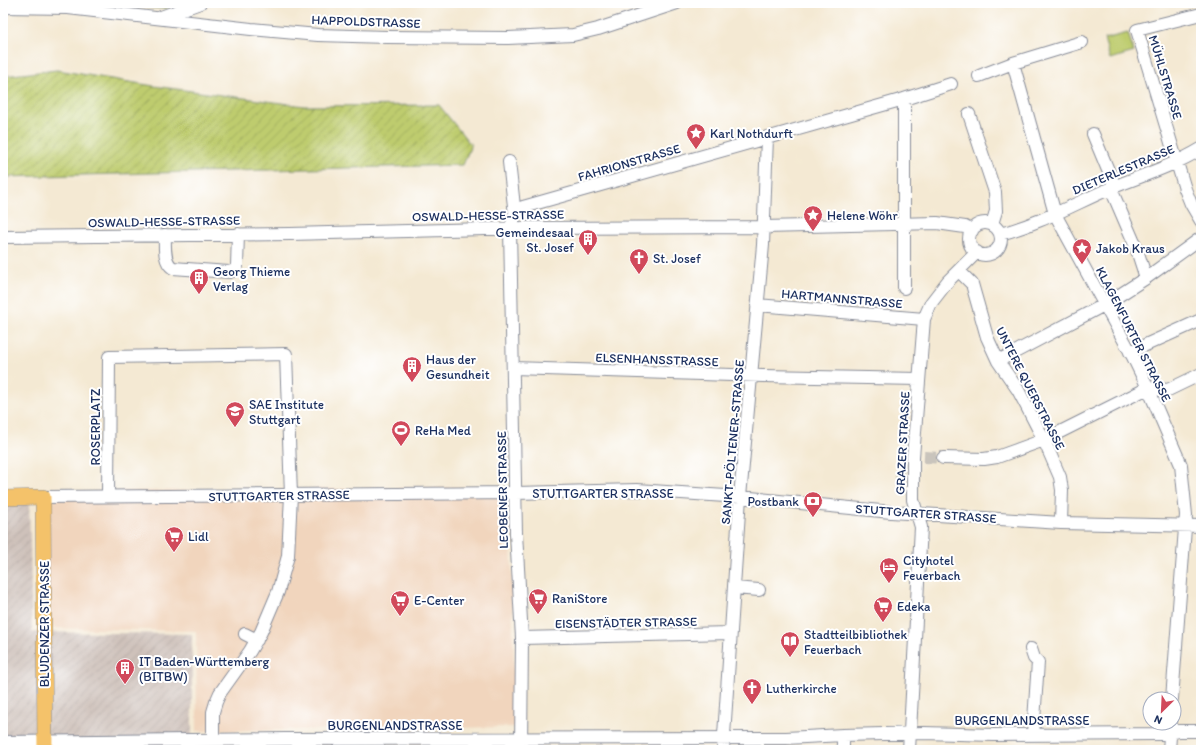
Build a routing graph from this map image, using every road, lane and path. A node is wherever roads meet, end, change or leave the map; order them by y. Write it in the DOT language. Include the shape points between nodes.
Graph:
graph roads {
  1 [pos="200,3"];
  2 [pos="677,3"];
  3 [pos="3,7"];
  4 [pos="1201,14"];
  5 [pos="158,18"];
  6 [pos="1082,42"];
  7 [pos="1013,63"];
  8 [pos="979,76"];
  9 [pos="951,84"];
  10 [pos="904,99"];
  11 [pos="969,114"];
  12 [pos="1092,134"];
  13 [pos="767,137"];
  14 [pos="1201,148"];
  15 [pos="509,162"];
  16 [pos="1176,162"];
  17 [pos="1113,188"];
  18 [pos="1055,214"];
  19 [pos="515,215"];
  20 [pos="1201,220"];
  21 [pos="904,224"];
  22 [pos="992,224"];
  23 [pos="764,227"];
  24 [pos="510,229"];
  25 [pos="972,231"];
  26 [pos="238,234"];
  27 [pos="1000,234"];
  28 [pos="165,235"];
  29 [pos="3,237"];
  30 [pos="1201,238"];
  31 [pos="977,252"];
  32 [pos="959,271"];
  33 [pos="1146,278"];
  34 [pos="904,288"];
  35 [pos="757,305"];
  36 [pos="1104,305"];
  37 [pos="924,319"];
  38 [pos="1201,320"];
  39 [pos="1130,352"];
  40 [pos="998,361"];
  41 [pos="513,368"];
  42 [pos="1201,374"];
  43 [pos="752,375"];
  44 [pos="919,378"];
  45 [pos="1148,388"];
  46 [pos="1044,440"];
  47 [pos="943,458"];
  48 [pos="516,494"];
  49 [pos="108,496"];
  50 [pos="290,496"];
  51 [pos="43,497"];
  52 [pos="740,497"];
  53 [pos="3,498"];
  54 [pos="918,513"];
  55 [pos="1061,523"];
  56 [pos="1185,526"];
  57 [pos="1201,526"];
  58 [pos="734,588"];
  59 [pos="759,590"];
  60 [pos="730,633"];
  61 [pos="244,634"];
  62 [pos="522,638"];
  63 [pos="257,640"];
  64 [pos="1031,649"];
  65 [pos="1173,691"];
  66 [pos="1142,729"];
  67 [pos="1170,731"];
  68 [pos="1182,731"];
  69 [pos="1201,731"];
  70 [pos="909,734"];
  71 [pos="843,735"];
  72 [pos="1033,735"];
  73 [pos="723,738"];
  74 [pos="213,740"];
  75 [pos="3,742"];
  76 [pos="786,744"];
  77 [pos="169,745"];
  78 [pos="521,745"];
  79 [pos="45,746"];
  80 [pos="722,750"];
  81 [pos="843,750"];
  82 [pos="909,750"];
  83 [pos="1169,750"];
  1 -- 5 [label="street"];
  2 -- 5 [label="street, HAPPOLDSTRASSE" via="573,35 516,38 318,35"];
  3 -- 5 [label="street, HAPPOLDSTRASSE" via="68,8"];
  4 -- 16 [label="street, MÜHLSTRASSE" via="1137,30"];
  6 -- 7 [label="street"];
  7 -- 8 [label="street"];
  7 -- 18 [label="street, KLAGENFURTER STRASSE"];
  9 -- 10 [label="street, FAHRIONSTRASSE"];
  10 -- 13 [label="street, FAHRIONSTRASSE"];
  10 -- 21 [label="street"];
  11 -- 22 [label="street" via="995,192 996,211"];
  12 -- 17 [label="street"];
  13 -- 19 [label="street, FAHRIONSTRASSE" via="523,207"];
  13 -- 23 [label="street, SANKT-PÖLTENER-STRASSE"];
  14 -- 16 [label="street, DIETERLESTRASSE"];
  15 -- 19 [label="street"];
  16 -- 17 [label="street, DIETERLESTRASSE"];
  16 -- 20 [label="street, MÜHLSTRASSE" via="1191,204"];
  17 -- 18 [label="street, DIETERLESTRASSE"];
  17 -- 33 [label="street"];
  18 -- 27 [label="street"];
  18 -- 36 [label="street, KLAGENFURTER STRASSE"];
  19 -- 24 [label="street"];
  21 -- 23 [label="street, OSWALD-HESSE-STRASSE"];
  21 -- 25 [label="street, OSWALD-HESSE-STRASSE" via="937,223 965,227"];
  21 -- 34 [label="street"];
  22 -- 25 [label="street" via="978,224"];
  22 -- 27 [label="street"];
  23 -- 24 [label="street, OSWALD-HESSE-STRASSE"];
  23 -- 35 [label="street, SANKT-PÖLTENER-STRASSE"];
  24 -- 26 [label="street, OSWALD-HESSE-STRASSE"];
  24 -- 41 [label="street, LEOBENER STRASSE"];
  25 -- 31 [label="street" via="970,240"];
  26 -- 28 [label="street, OSWALD-HESSE-STRASSE"];
  26 -- 28 [label="street" via="237,266 229,272 173,268 166,260"];
  27 -- 31 [label="street" via="1000,244 993,253"];
  28 -- 29 [label="street, OSWALD-HESSE-STRASSE"];
  30 -- 33 [label="street"];
  31 -- 32 [label="street, GRAZER STRASSE"];
  32 -- 37 [label="street, GRAZER STRASSE" via="931,303"];
  32 -- 40 [label="street, UNTERE QUERSTRASSE" via="972,284 987,337"];
  33 -- 36 [label="street"];
  35 -- 37 [label="street, HARTMANNSTRASSE"];
  35 -- 43 [label="street, SANKT-PÖLTENER-STRASSE"];
  36 -- 39 [label="street, KLAGENFURTER STRASSE"];
  36 -- 40 [label="street"];
  37 -- 44 [label="street, GRAZER STRASSE"];
  38 -- 39 [label="street"];
  39 -- 45 [label="street, KLAGENFURTER STRASSE"];
  40 -- 46 [label="street, UNTERE QUERSTRASSE" via="1018,390"];
  41 -- 43 [label="street, ELSENHANSSTRASSE"];
  41 -- 48 [label="street, LEOBENER STRASSE"];
  42 -- 45 [label="street" via="1168,390"];
  43 -- 44 [label="street, ELSENHANSSTRASSE"];
  43 -- 52 [label="street, SANKT-PÖLTENER-STRASSE"];
  44 -- 54 [label="street, GRAZER STRASSE" via="919,457 913,500"];
  45 -- 46 [label="street"];
  45 -- 56 [label="street, KLAGENFURTER STRASSE" via="1181,465"];
  46 -- 47 [label="street" via="997,457"];
  46 -- 55 [label="street, UNTERE QUERSTRASSE" via="1062,483"];
  48 -- 50 [label="street, STUTTGARTER STRASSE"];
  48 -- 52 [label="street, STUTTGARTER STRASSE" via="637,490"];
  48 -- 62 [label="street, LEOBENER STRASSE"];
  49 -- 50 [label="street, STUTTGARTER STRASSE"];
  49 -- 50 [label="street, ROSERPLATZ" via="109,357 286,354"];
  49 -- 51 [label="street, STUTTGARTER STRASSE"];
  50 -- 63 [label="street" via="288,556 278,592"];
  51 -- 53 [label="main road, STUTTGARTER STRASSE"];
  51 -- 79 [label="main road, BLUDENZER STRASSE"];
  52 -- 54 [label="street, STUTTGARTER STRASSE"];
  52 -- 58 [label="street, SANKT-PÖLTENER-STRASSE"];
  54 -- 55 [label="street, STUTTGARTER STRASSE"];
  54 -- 70 [label="street, GRAZER STRASSE" via="921,527"];
  55 -- 56 [label="street, STUTTGARTER STRASSE"];
  56 -- 57 [label="street, STUTTGARTER STRASSE"];
  56 -- 65 [label="street, KLAGENFURTER STRASSE"];
  58 -- 59 [label="street"];
  58 -- 60 [label="street, SANKT-PÖLTENER-STRASSE"];
  60 -- 62 [label="street, EISENSTÄDTER STRASSE"];
  60 -- 73 [label="street, SANKT-PÖLTENER-STRASSE"];
  61 -- 63 [label="street"];
  62 -- 78 [label="street, LEOBENER STRASSE"];
  63 -- 74 [label="street" via="220,692 213,712"];
  64 -- 72 [label="street" via="1038,662"];
  66 -- 72 [label="street, BURGENLANDSTRASSE"];
  67 -- 83 [label="street"];
  68 -- 69 [label="street, BURGENLANDSTRASSE"];
  70 -- 71 [label="street, BURGENLANDSTRASSE"];
  70 -- 72 [label="street, BURGENLANDSTRASSE"];
  70 -- 82 [label="street, GRAZER STRASSE"];
  71 -- 76 [label="street, BURGENLANDSTRASSE"];
  71 -- 81 [label="street"];
  73 -- 76 [label="street, BURGENLANDSTRASSE"];
  73 -- 78 [label="street, BURGENLANDSTRASSE"];
  73 -- 80 [label="street, SANKT-PÖLTENER-STRASSE"];
  74 -- 77 [label="street, BURGENLANDSTRASSE"];
  74 -- 78 [label="street, BURGENLANDSTRASSE"];
  75 -- 79 [label="street, BURGENLANDSTRASSE"];
  77 -- 79 [label="street, BURGENLANDSTRASSE"];
}
